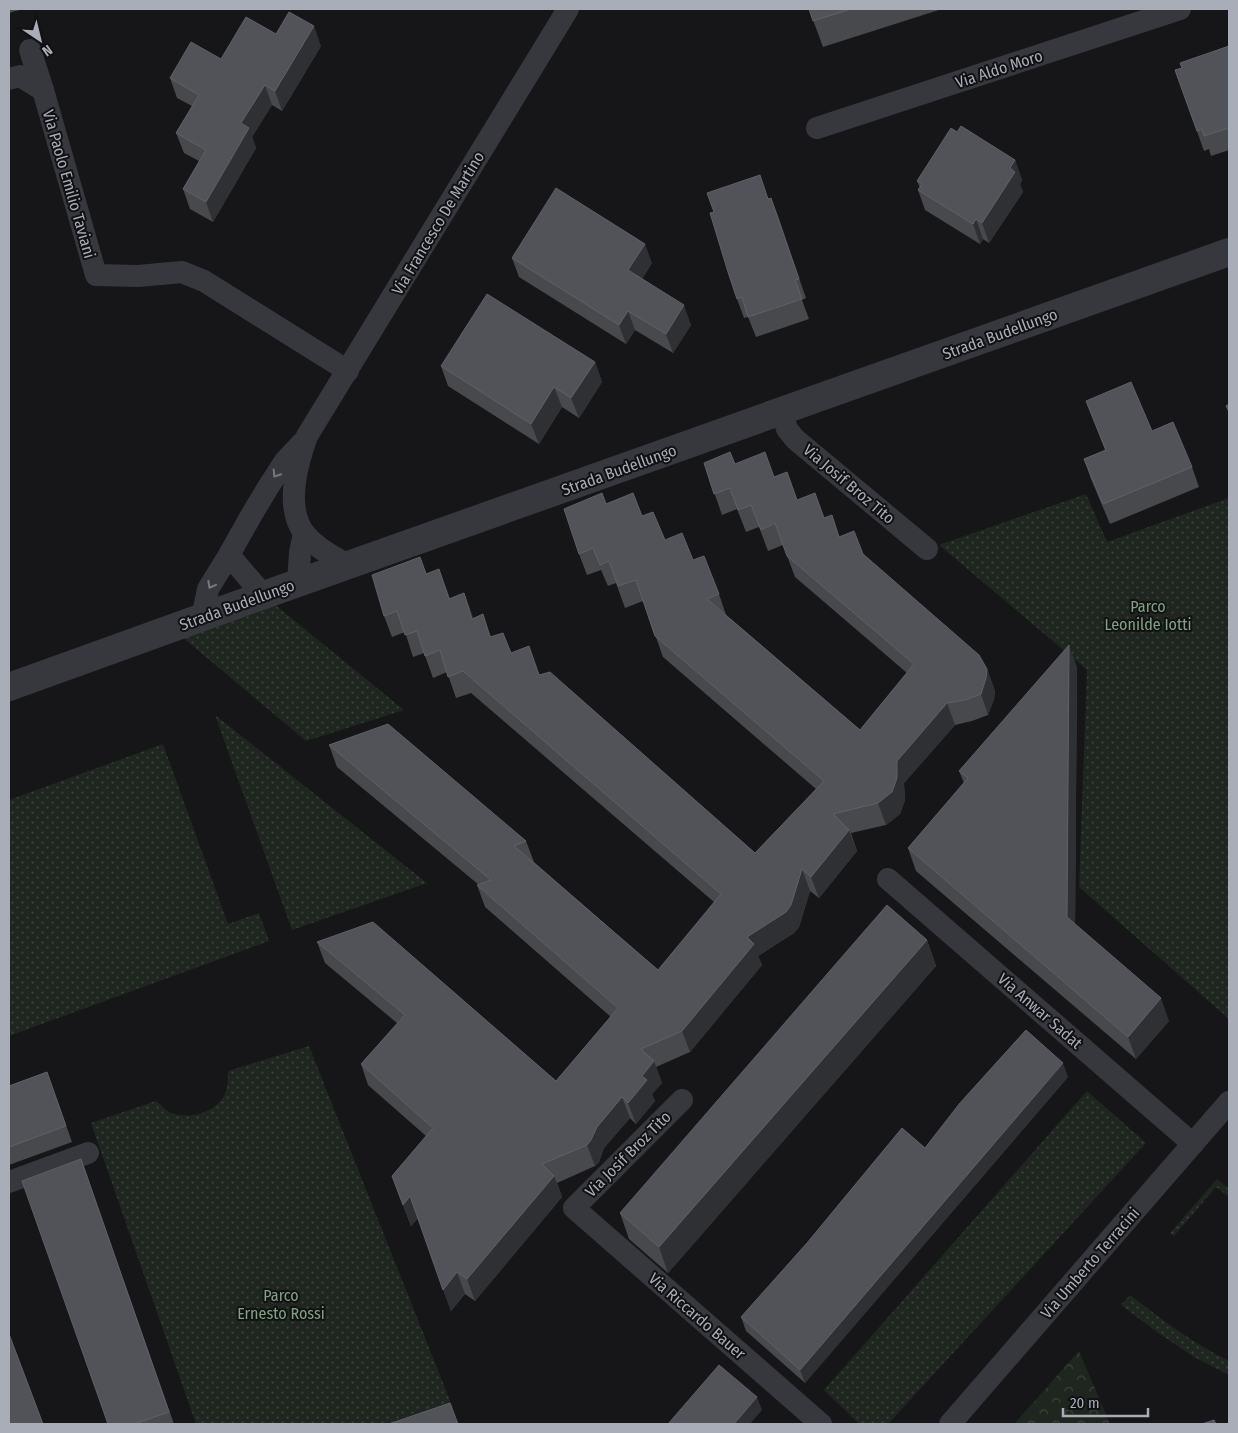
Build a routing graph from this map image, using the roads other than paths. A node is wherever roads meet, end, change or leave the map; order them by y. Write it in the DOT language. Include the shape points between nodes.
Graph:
graph roads {
  1 [pos="567,9"];
  2 [pos="1180,9"];
  3 [pos="30,50"];
  4 [pos="9,78"];
  5 [pos="43,90"];
  6 [pos="817,128"];
  7 [pos="1229,252"];
  8 [pos="348,371"];
  9 [pos="782,412"];
  10 [pos="307,436"];
  11 [pos="304,533"];
  12 [pos="927,549"];
  13 [pos="229,555"];
  14 [pos="349,566"];
  15 [pos="298,583"];
  16 [pos="264,596"];
  17 [pos="202,618"];
  18 [pos="9,688"];
  19 [pos="888,879"];
  20 [pos="682,1100"];
  21 [pos="1229,1102"];
  22 [pos="1193,1144"];
  23 [pos="88,1153"];
  24 [pos="9,1182"];
  25 [pos="574,1208"];
  26 [pos="821,1424"];
  27 [pos="950,1424"];
  1 -- 8 [label="street, Via Francesco De Martino"];
  2 -- 6 [label="street, Via Aldo Moro"];
  3 -- 5 [label="street"];
  4 -- 5 [label="street, Via Paolo Emilio Taviani" via="20,76"];
  5 -- 8 [label="street, Via Paolo Emilio Taviani" via="96,276 182,272 204,281"];
  7 -- 9 [label="street, Strada Budellungo"];
  8 -- 10 [label="street, Via Francesco De Martino"];
  9 -- 12 [label="street, Via Josif Broz Tito" via="794,439"];
  9 -- 14 [label="street, Strada Budellungo"];
  10 -- 11 [label="street, Via Francesco De Martino" via="293,490 296,516"];
  10 -- 13 [label="street, Via Francesco De Martino, one-way" via="285,461"];
  11 -- 14 [label="street, Via Francesco De Martino"];
  11 -- 15 [label="street"];
  13 -- 16 [label="street"];
  13 -- 17 [label="street, Via Francesco De Martino, one-way" via="208,589"];
  14 -- 15 [label="street, Strada Budellungo"];
  15 -- 16 [label="street, Strada Budellungo"];
  16 -- 17 [label="street, Strada Budellungo"];
  17 -- 18 [label="street, Strada Budellungo"];
  19 -- 22 [label="street, Via Anwar Sadat"];
  20 -- 25 [label="street, Via Josif Broz Tito"];
  21 -- 22 [label="street, Via Umberto Terracini"];
  22 -- 27 [label="street, Via Umberto Terracini"];
  23 -- 24 [label="street"];
  25 -- 26 [label="street, Via Riccardo Bauer"];
}
